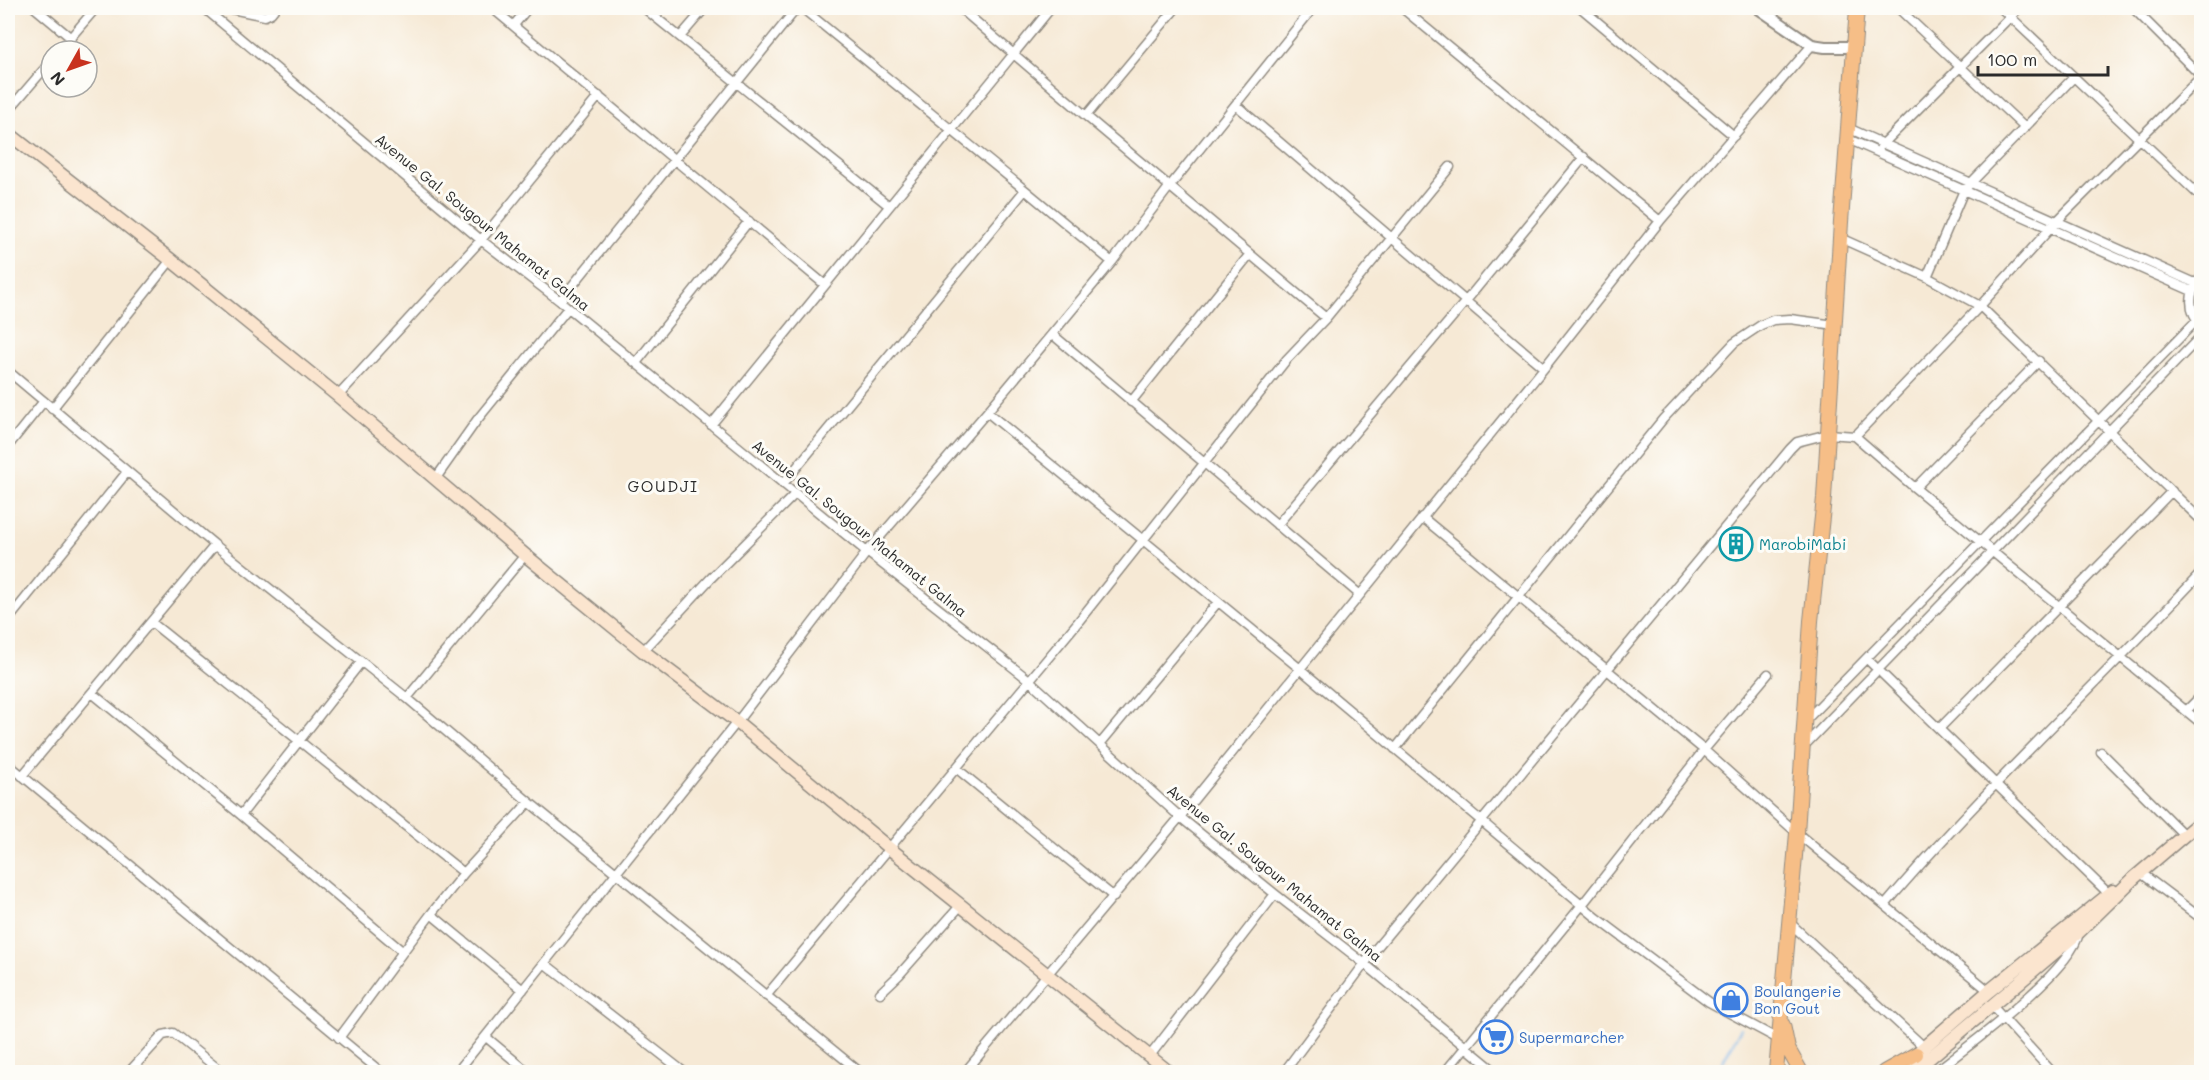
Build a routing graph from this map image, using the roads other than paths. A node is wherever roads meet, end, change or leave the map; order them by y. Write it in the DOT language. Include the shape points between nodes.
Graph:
graph roads {
  1 [pos="34,8"];
  2 [pos="96,8"];
  3 [pos="204,8"];
  4 [pos="227,8"];
  5 [pos="275,8"];
  6 [pos="492,8"];
  7 [pos="528,8"];
  8 [pos="644,8"];
  9 [pos="705,8"];
  10 [pos="797,8"];
  11 [pos="802,8"];
  12 [pos="960,8"];
  13 [pos="1051,8"];
  14 [pos="1176,8"];
  15 [pos="1313,8"];
  16 [pos="1402,8"];
  17 [pos="1581,8"];
  18 [pos="1758,8"];
  19 [pos="1857,8"];
  20 [pos="1898,8"];
  21 [pos="2001,8"];
  22 [pos="2019,8"];
  23 [pos="2133,8"];
  24 [pos="215,11"];
  25 [pos="2010,16"];
  26 [pos="514,25"];
  27 [pos="680,37"];
  28 [pos="71,38"];
  29 [pos="1812,45"];
  30 [pos="1855,47"];
  31 [pos="1013,52"];
  32 [pos="1961,67"];
  33 [pos="39,75"];
  34 [pos="2201,76"];
  35 [pos="2074,77"];
  36 [pos="737,82"];
  37 [pos="599,96"];
  38 [pos="1236,105"];
  39 [pos="8,111"];
  40 [pos="1086,116"];
  41 [pos="2025,128"];
  42 [pos="952,130"];
  43 [pos="8,133"];
  44 [pos="1848,133"];
  45 [pos="1734,136"];
  46 [pos="2139,140"];
  47 [pos="1880,148"];
  48 [pos="1584,157"];
  49 [pos="675,159"];
  50 [pos="1450,167"];
  51 [pos="1170,186"];
  52 [pos="1967,187"];
  53 [pos="1025,190"];
  54 [pos="2202,198"];
  55 [pos="888,205"];
  56 [pos="749,221"];
  57 [pos="1660,221"];
  58 [pos="2057,221"];
  59 [pos="2050,230"];
  60 [pos="1840,238"];
  61 [pos="1392,239"];
  62 [pos="481,240"];
  63 [pos="1250,254"];
  64 [pos="171,260"];
  65 [pos="1112,262"];
  66 [pos="1927,276"];
  67 [pos="2202,276"];
  68 [pos="824,284"];
  69 [pos="2193,287"];
  70 [pos="560,301"];
  71 [pos="1466,301"];
  72 [pos="1980,306"];
  73 [pos="568,308"];
  74 [pos="1326,318"];
  75 [pos="2199,323"];
  76 [pos="1835,325"];
  77 [pos="1052,334"];
  78 [pos="2202,335"];
  79 [pos="2039,361"];
  80 [pos="636,363"];
  81 [pos="1544,368"];
  82 [pos="8,371"];
  83 [pos="338,396"];
  84 [pos="44,401"];
  85 [pos="1131,402"];
  86 [pos="52,409"];
  87 [pos="987,412"];
  88 [pos="2099,420"];
  89 [pos="711,424"];
  90 [pos="2109,429"];
  91 [pos="1828,434"];
  92 [pos="1855,436"];
  93 [pos="8,446"];
  94 [pos="1203,465"];
  95 [pos="128,472"];
  96 [pos="436,478"];
  97 [pos="783,484"];
  98 [pos="1915,488"];
  99 [pos="2172,491"];
  100 [pos="795,494"];
  101 [pos="1422,517"];
  102 [pos="2202,521"];
  103 [pos="1277,525"];
  104 [pos="1142,540"];
  105 [pos="1981,542"];
  106 [pos="215,545"];
  107 [pos="1992,551"];
  108 [pos="867,552"];
  109 [pos="525,555"];
  110 [pos="2202,572"];
  111 [pos="1359,594"];
  112 [pos="1519,598"];
  113 [pos="1218,602"];
  114 [pos="2059,607"];
  115 [pos="8,620"];
  116 [pos="151,622"];
  117 [pos="643,651"];
  118 [pos="1867,658"];
  119 [pos="2121,658"];
  120 [pos="361,662"];
  121 [pos="1299,668"];
  122 [pos="1877,669"];
  123 [pos="1606,670"];
  124 [pos="1768,674"];
  125 [pos="1029,680"];
  126 [pos="92,693"];
  127 [pos="2202,695"];
  128 [pos="407,698"];
  129 [pos="2186,711"];
  130 [pos="1805,721"];
  131 [pos="737,722"];
  132 [pos="2202,724"];
  133 [pos="1939,729"];
  134 [pos="299,739"];
  135 [pos="1100,744"];
  136 [pos="1803,747"];
  137 [pos="1395,749"];
  138 [pos="1704,750"];
  139 [pos="2101,752"];
  140 [pos="8,764"];
  141 [pos="956,768"];
  142 [pos="22,776"];
  143 [pos="1997,785"];
  144 [pos="529,802"];
  145 [pos="241,814"];
  146 [pos="1180,817"];
  147 [pos="2202,820"];
  148 [pos="1481,821"];
  149 [pos="1797,832"];
  150 [pos="2184,835"];
  151 [pos="889,848"];
  152 [pos="464,873"];
  153 [pos="616,873"];
  154 [pos="2138,875"];
  155 [pos="1275,894"];
  156 [pos="2109,894"];
  157 [pos="1114,897"];
  158 [pos="1886,904"];
  159 [pos="961,905"];
  160 [pos="1582,905"];
  161 [pos="431,914"];
  162 [pos="2202,919"];
  163 [pos="1790,923"];
  164 [pos="2079,932"];
  165 [pos="402,951"];
  166 [pos="544,963"];
  167 [pos="1365,964"];
  168 [pos="1048,974"];
  169 [pos="523,990"];
  170 [pos="1989,992"];
  171 [pos="880,993"];
  172 [pos="766,996"];
  173 [pos="1993,1007"];
  174 [pos="1781,1011"];
  175 [pos="2002,1018"];
  176 [pos="486,1037"];
  177 [pos="339,1038"];
  178 [pos="1778,1039"];
  179 [pos="1466,1047"];
  180 [pos="1920,1051"];
  181 [pos="1152,1064"];
  182 [pos="1777,1068"];
  183 [pos="129,1072"];
  184 [pos="222,1072"];
  185 [pos="381,1072"];
  186 [pos="457,1072"];
  187 [pos="528,1072"];
  188 [pos="684,1072"];
  189 [pos="860,1072"];
  190 [pos="965,1072"];
  191 [pos="1169,1072"];
  192 [pos="1284,1072"];
  193 [pos="1445,1072"];
  194 [pos="1496,1072"];
  195 [pos="1801,1072"];
  196 [pos="1884,1072"];
  197 [pos="1895,1072"];
  198 [pos="1913,1072"];
  199 [pos="1935,1072"];
  200 [pos="2052,1072"];
  1 -- 28 [label="street"];
  2 -- 28 [label="street"];
  3 -- 24 [label="street, Avenue Gal. Sougour Mahamat Galma"];
  4 -- 5 [label="street" via="265,15"];
  6 -- 26 [label="street"];
  7 -- 26 [label="street"];
  8 -- 27 [label="street"];
  9 -- 27 [label="street"];
  10 -- 36 [label="street"];
  11 -- 42 [label="street"];
  12 -- 31 [label="street"];
  13 -- 31 [label="street"];
  14 -- 40 [label="street"];
  15 -- 38 [label="street"];
  16 -- 48 [label="street"];
  17 -- 45 [label="street"];
  18 -- 29 [label="street"];
  19 -- 30 [label="highway"];
  20 -- 32 [label="street"];
  21 -- 25 [label="street"];
  22 -- 25 [label="street"];
  23 -- 34 [label="street"];
  24 -- 62 [label="street, Avenue Gal. Sougour Mahamat Galma"];
  25 -- 32 [label="street"];
  25 -- 35 [label="street"];
  26 -- 37 [label="street"];
  27 -- 36 [label="street"];
  29 -- 30 [label="street"];
  29 -- 45 [label="street"];
  30 -- 44 [label="highway"];
  31 -- 40 [label="street"];
  31 -- 42 [label="street"];
  32 -- 41 [label="street"];
  32 -- 47 [label="street"];
  33 -- 39 [label="street"];
  34 -- 46 [label="street"];
  35 -- 41 [label="street"];
  35 -- 46 [label="street"];
  36 -- 49 [label="street"];
  36 -- 55 [label="street"];
  37 -- 49 [label="street"];
  37 -- 62 [label="street"];
  38 -- 51 [label="street"];
  38 -- 61 [label="street"];
  40 -- 51 [label="street"];
  41 -- 52 [label="street"];
  42 -- 53 [label="street"];
  42 -- 55 [label="street"];
  43 -- 64 [label="main road"];
  44 -- 47 [label="street"];
  44 -- 60 [label="highway"];
  45 -- 57 [label="street"];
  46 -- 54 [label="street"];
  46 -- 58 [label="street"];
  47 -- 52 [label="street"];
  48 -- 57 [label="street"];
  48 -- 71 [label="street"];
  49 -- 56 [label="street"];
  49 -- 70 [label="street"];
  50 -- 61 [label="street"];
  51 -- 63 [label="street"];
  51 -- 65 [label="street"];
  52 -- 58 [label="street"];
  52 -- 59 [label="street"];
  52 -- 66 [label="street"];
  53 -- 65 [label="street"];
  53 -- 97 [label="street"];
  55 -- 68 [label="street"];
  56 -- 68 [label="street"];
  56 -- 80 [label="street"];
  57 -- 81 [label="street"];
  58 -- 59 [label="street"];
  58 -- 69 [label="street"];
  59 -- 69 [label="street"];
  59 -- 72 [label="street"];
  60 -- 66 [label="street"];
  60 -- 76 [label="highway"];
  61 -- 71 [label="street"];
  61 -- 74 [label="street"];
  62 -- 70 [label="street, Avenue Gal. Sougour Mahamat Galma"];
  62 -- 83 [label="street"];
  63 -- 74 [label="street"];
  63 -- 85 [label="street"];
  64 -- 83 [label="main road"];
  64 -- 86 [label="street"];
  65 -- 77 [label="street"];
  66 -- 72 [label="street"];
  67 -- 69 [label="street"];
  68 -- 89 [label="street"];
  69 -- 75 [label="street" via="2191,306"];
  70 -- 73 [label="street, Avenue Gal. Sougour Mahamat Galma"];
  71 -- 81 [label="street"];
  71 -- 103 [label="street"];
  72 -- 79 [label="street"];
  72 -- 92 [label="street"];
  73 -- 80 [label="street, Avenue Gal. Sougour Mahamat Galma"];
  73 -- 96 [label="street" via="477,420"];
  74 -- 94 [label="street" via="1287,359"];
  75 -- 88 [label="street"];
  76 -- 91 [label="highway"];
  76 -- 112 [label="street" via="1773,320 1734,343 1663,419"];
  77 -- 85 [label="street"];
  77 -- 87 [label="street"];
  78 -- 90 [label="street"];
  79 -- 88 [label="street"];
  79 -- 98 [label="street"];
  80 -- 89 [label="street, Avenue Gal. Sougour Mahamat Galma"];
  81 -- 101 [label="street"];
  82 -- 84 [label="street"];
  83 -- 96 [label="main road"];
  84 -- 86 [label="street"];
  84 -- 93 [label="street"];
  85 -- 94 [label="street"];
  86 -- 95 [label="street"];
  87 -- 104 [label="street"];
  87 -- 108 [label="street"];
  88 -- 90 [label="street"];
  88 -- 105 [label="street"];
  89 -- 97 [label="street, Avenue Gal. Sougour Mahamat Galma"];
  90 -- 99 [label="street"];
  90 -- 107 [label="street"];
  91 -- 92 [label="street"];
  91 -- 123 [label="street" via="1797,442 1790,449"];
  91 -- 130 [label="highway"];
  92 -- 98 [label="street"];
  94 -- 103 [label="street"];
  94 -- 104 [label="street"];
  95 -- 106 [label="street"];
  95 -- 115 [label="street"];
  96 -- 109 [label="main road"];
  97 -- 100 [label="street, Avenue Gal. Sougour Mahamat Galma"];
  98 -- 105 [label="street"];
  99 -- 102 [label="street"];
  99 -- 114 [label="street"];
  100 -- 108 [label="street, Avenue Gal. Sougour Mahamat Galma"];
  100 -- 117 [label="street"];
  101 -- 111 [label="street"];
  101 -- 112 [label="street"];
  103 -- 111 [label="street"];
  104 -- 113 [label="street"];
  104 -- 125 [label="street"];
  105 -- 107 [label="street"];
  105 -- 118 [label="street"];
  106 -- 116 [label="street"];
  106 -- 120 [label="street"];
  107 -- 114 [label="street"];
  107 -- 122 [label="street"];
  108 -- 125 [label="street, Avenue Gal. Sougour Mahamat Galma"];
  108 -- 131 [label="street"];
  109 -- 117 [label="main road"];
  109 -- 128 [label="street"];
  110 -- 119 [label="street"];
  111 -- 121 [label="street"];
  112 -- 123 [label="street"];
  112 -- 137 [label="street"];
  113 -- 121 [label="street"];
  113 -- 135 [label="street"];
  114 -- 119 [label="street"];
  114 -- 133 [label="street"];
  116 -- 126 [label="street"];
  116 -- 134 [label="street"];
  117 -- 131 [label="main road"];
  118 -- 122 [label="street"];
  118 -- 130 [label="street"];
  119 -- 129 [label="street"];
  119 -- 143 [label="street"];
  120 -- 128 [label="street"];
  120 -- 134 [label="street"];
  121 -- 137 [label="street"];
  121 -- 146 [label="street"];
  122 -- 133 [label="street"];
  122 -- 136 [label="street"];
  123 -- 138 [label="street"];
  123 -- 148 [label="street"];
  124 -- 138 [label="street"];
  125 -- 135 [label="street, Avenue Gal. Sougour Mahamat Galma"];
  125 -- 141 [label="street"];
  126 -- 142 [label="street"];
  126 -- 145 [label="street"];
  127 -- 129 [label="street"];
  128 -- 144 [label="street"];
  129 -- 132 [label="street"];
  130 -- 136 [label="highway"];
  131 -- 151 [label="main road"];
  131 -- 153 [label="street"];
  133 -- 143 [label="street"];
  134 -- 145 [label="street"];
  134 -- 152 [label="street"];
  135 -- 146 [label="street, Avenue Gal. Sougour Mahamat Galma"];
  136 -- 149 [label="highway"];
  137 -- 148 [label="street"];
  138 -- 149 [label="street"];
  138 -- 160 [label="street"];
  139 -- 150 [label="street"];
  140 -- 142 [label="street"];
  141 -- 151 [label="street"];
  141 -- 157 [label="street"];
  142 -- 177 [label="street"];
  143 -- 156 [label="street"];
  143 -- 158 [label="street"];
  144 -- 152 [label="street"];
  144 -- 153 [label="street"];
  145 -- 165 [label="street"];
  146 -- 155 [label="street, Avenue Gal. Sougour Mahamat Galma"];
  146 -- 157 [label="street"];
  147 -- 150 [label="main road"];
  148 -- 160 [label="street"];
  148 -- 167 [label="street"];
  149 -- 158 [label="street"];
  149 -- 163 [label="highway"];
  150 -- 154 [label="main road"];
  151 -- 159 [label="main road"];
  151 -- 172 [label="street"];
  152 -- 161 [label="street"];
  153 -- 166 [label="street"];
  153 -- 172 [label="street"];
  154 -- 156 [label="main road"];
  154 -- 162 [label="street"];
  154 -- 164 [label="main road"];
  155 -- 167 [label="street, Avenue Gal. Sougour Mahamat Galma"];
  155 -- 181 [label="street"];
  156 -- 170 [label="main road"];
  157 -- 168 [label="street"];
  158 -- 170 [label="street"];
  159 -- 168 [label="main road"];
  159 -- 171 [label="street"];
  160 -- 178 [label="street" via="1709,1002"];
  160 -- 179 [label="street"];
  161 -- 165 [label="street"];
  161 -- 169 [label="street"];
  163 -- 174 [label="highway"];
  163 -- 180 [label="street"];
  164 -- 173 [label="main road"];
  164 -- 175 [label="street" via="2066,959"];
  165 -- 177 [label="street"];
  166 -- 169 [label="street"];
  166 -- 188 [label="street"];
  167 -- 179 [label="street, Avenue Gal. Sougour Mahamat Galma"];
  167 -- 192 [label="street"];
  168 -- 181 [label="main road"];
  168 -- 190 [label="street"];
  169 -- 176 [label="street"];
  170 -- 180 [label="main road"];
  172 -- 189 [label="street"];
  173 -- 175 [label="street"];
  173 -- 198 [label="main road"];
  174 -- 178 [label="highway"];
  174 -- 195 [label="highway" via="1788,1049"];
  175 -- 199 [label="street"];
  175 -- 200 [label="street"];
  176 -- 186 [label="street"];
  176 -- 187 [label="street"];
  177 -- 185 [label="street"];
  178 -- 182 [label="highway"];
  179 -- 193 [label="street"];
  179 -- 194 [label="street, Avenue Gal. Sougour Mahamat Galma"];
  180 -- 196 [label="highway"];
  180 -- 197 [label="main road"];
  181 -- 191 [label="main road"];
  183 -- 184 [label="street" via="163,1035 174,1033"];
}
